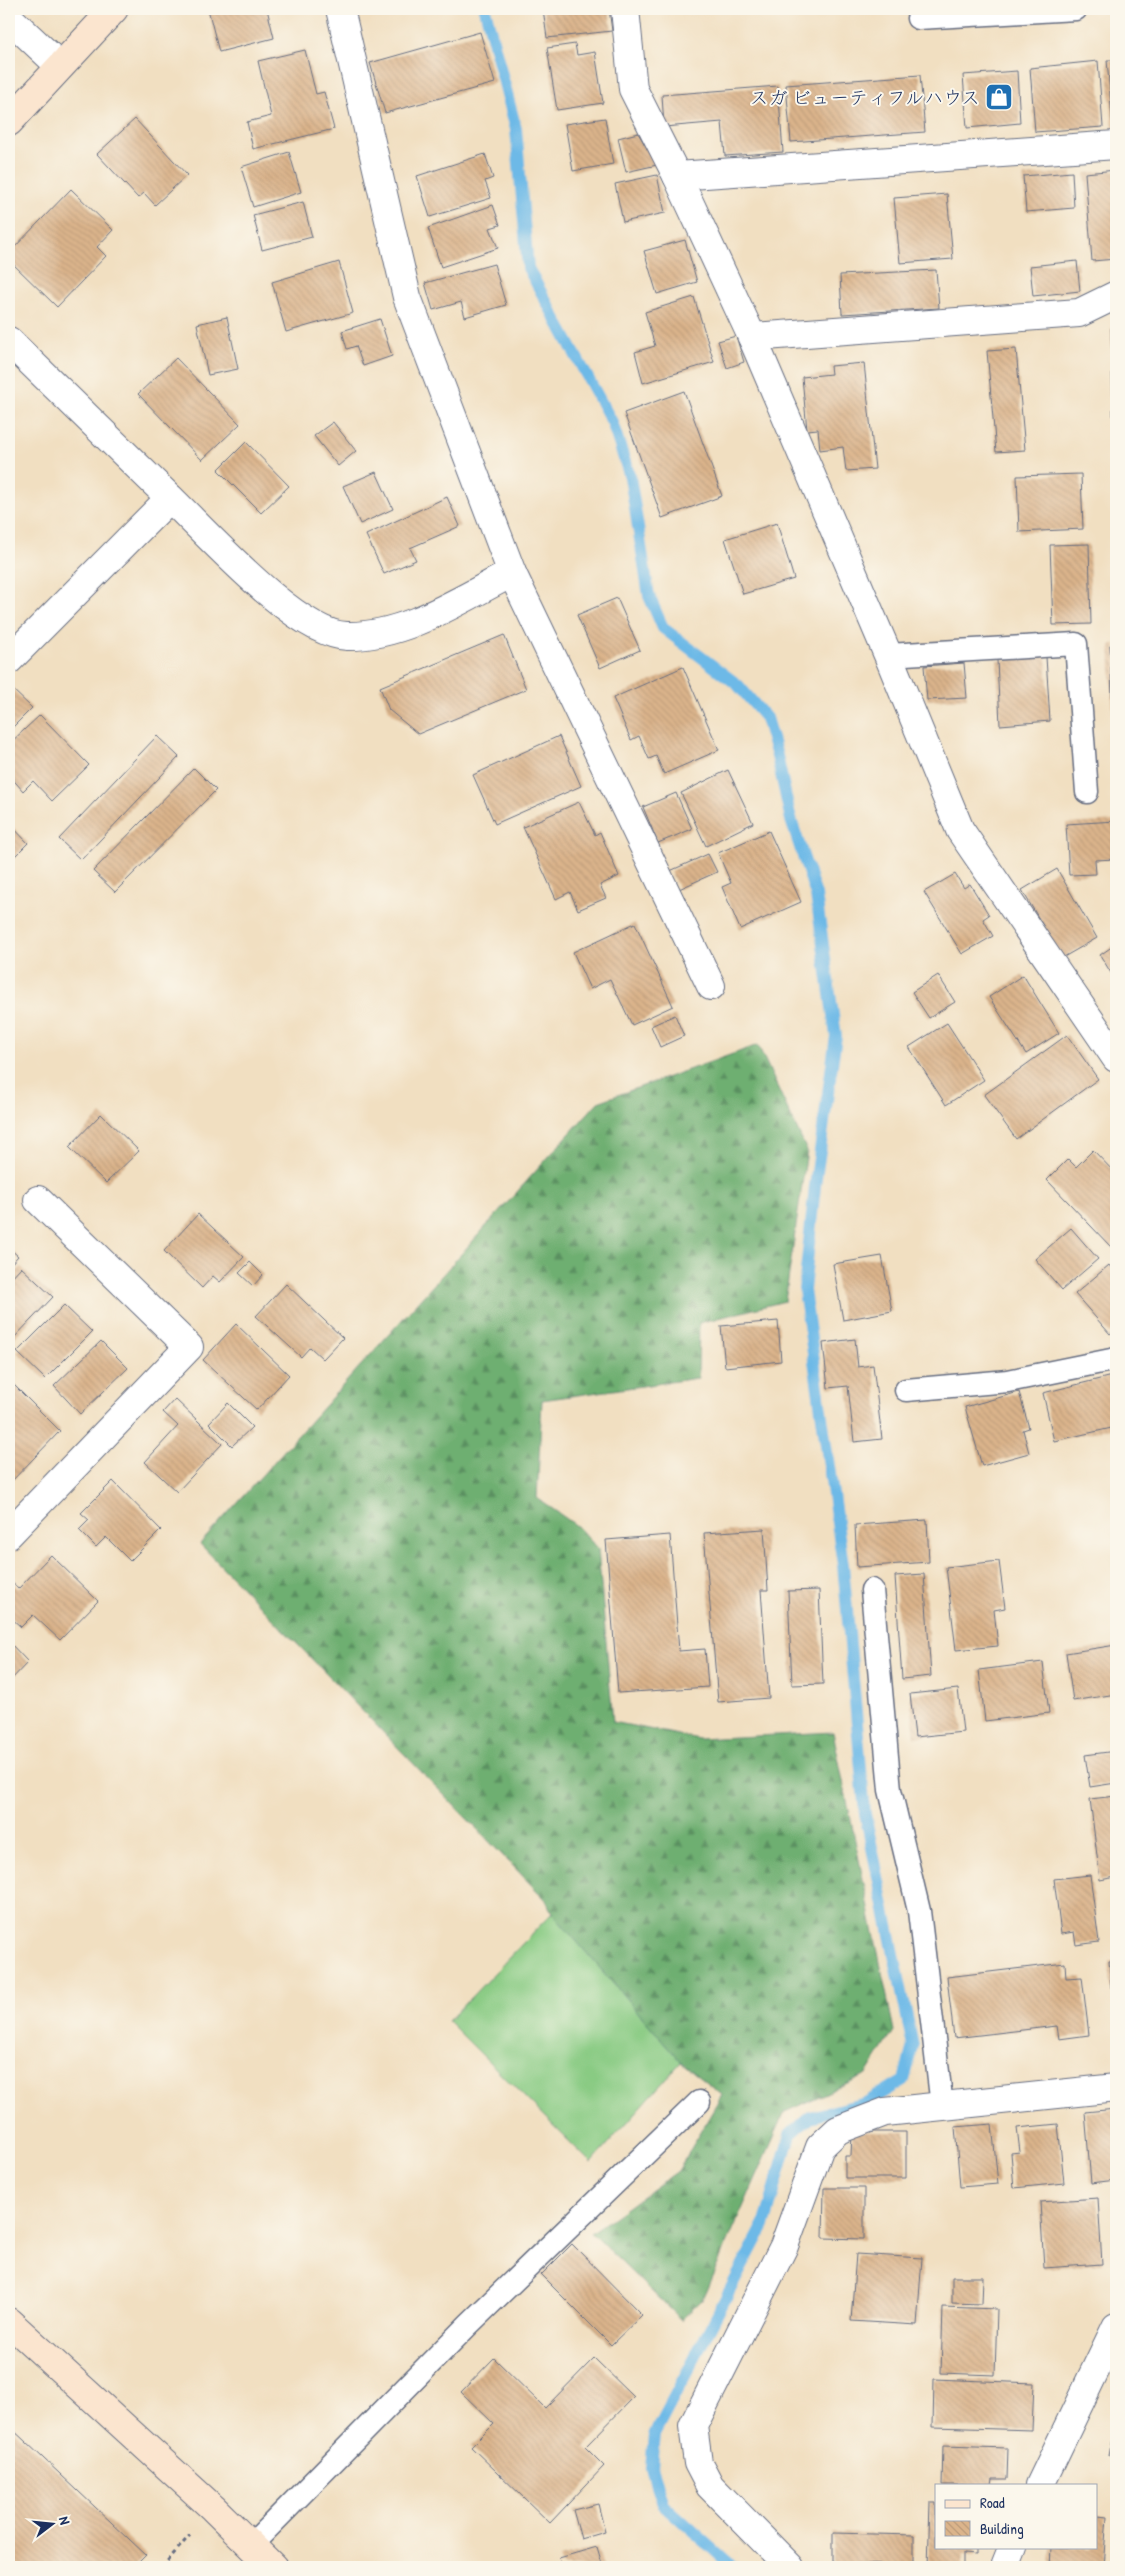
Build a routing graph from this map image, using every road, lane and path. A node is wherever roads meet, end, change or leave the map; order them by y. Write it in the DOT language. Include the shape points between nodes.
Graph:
graph roads {
  1 [pos="114,9"];
  2 [pos="340,9"];
  3 [pos="626,9"];
  4 [pos="1076,9"];
  5 [pos="9,18"];
  6 [pos="918,18"];
  7 [pos="60,66"];
  8 [pos="9,122"];
  9 [pos="1116,145"];
  10 [pos="677,176"];
  11 [pos="1116,295"];
  12 [pos="752,337"];
  13 [pos="9,341"];
  14 [pos="170,498"];
  15 [pos="512,573"];
  16 [pos="888,655"];
  17 [pos="9,660"];
  18 [pos="1086,792"];
  19 [pos="711,986"];
  20 [pos="1116,1058"];
  21 [pos="38,1200"];
  22 [pos="1116,1360"];
  23 [pos="906,1390"];
  24 [pos="9,1534"];
  25 [pos="872,1590"];
  26 [pos="1116,2088"];
  27 [pos="699,2102"];
  28 [pos="942,2106"];
  29 [pos="9,2322"];
  30 [pos="1116,2327"];
  31 [pos="1040,2484"];
  32 [pos="213,2508"];
  33 [pos="251,2546"];
  34 [pos="1013,2548"];
  35 [pos="162,2567"];
  36 [pos="273,2567"];
  37 [pos="790,2567"];
  38 [pos="1004,2567"];
  1 -- 7 [label="street"];
  2 -- 15 [label="street" via="407,297"];
  3 -- 10 [label="street" via="633,89"];
  4 -- 6 [label="lane"];
  5 -- 7 [label="street"];
  7 -- 8 [label="street"];
  9 -- 10 [label="street"];
  10 -- 12 [label="street"];
  11 -- 12 [label="street" via="1079,314"];
  12 -- 16 [label="street"];
  13 -- 14 [label="street"];
  14 -- 15 [label="street" via="262,587 309,624 346,636 382,632 414,622"];
  14 -- 17 [label="street"];
  15 -- 19 [label="street"];
  16 -- 18 [label="lane" via="1076,644"];
  16 -- 20 [label="street" via="960,830"];
  21 -- 24 [label="street" via="189,1347"];
  22 -- 23 [label="lane" via="1008,1381"];
  25 -- 28 [label="lane" via="890,1790 920,1911"];
  26 -- 28 [label="street"];
  27 -- 33 [label="lane" via="468,2325"];
  28 -- 37 [label="street" via="885,2112 838,2130 820,2147 784,2246 693,2426 698,2463 710,2486"];
  29 -- 32 [label="street"];
  30 -- 31 [label="street"];
  32 -- 33 [label="street"];
  32 -- 35 [label="path"];
  33 -- 36 [label="street"];
  34 -- 38 [label="street"];
}
